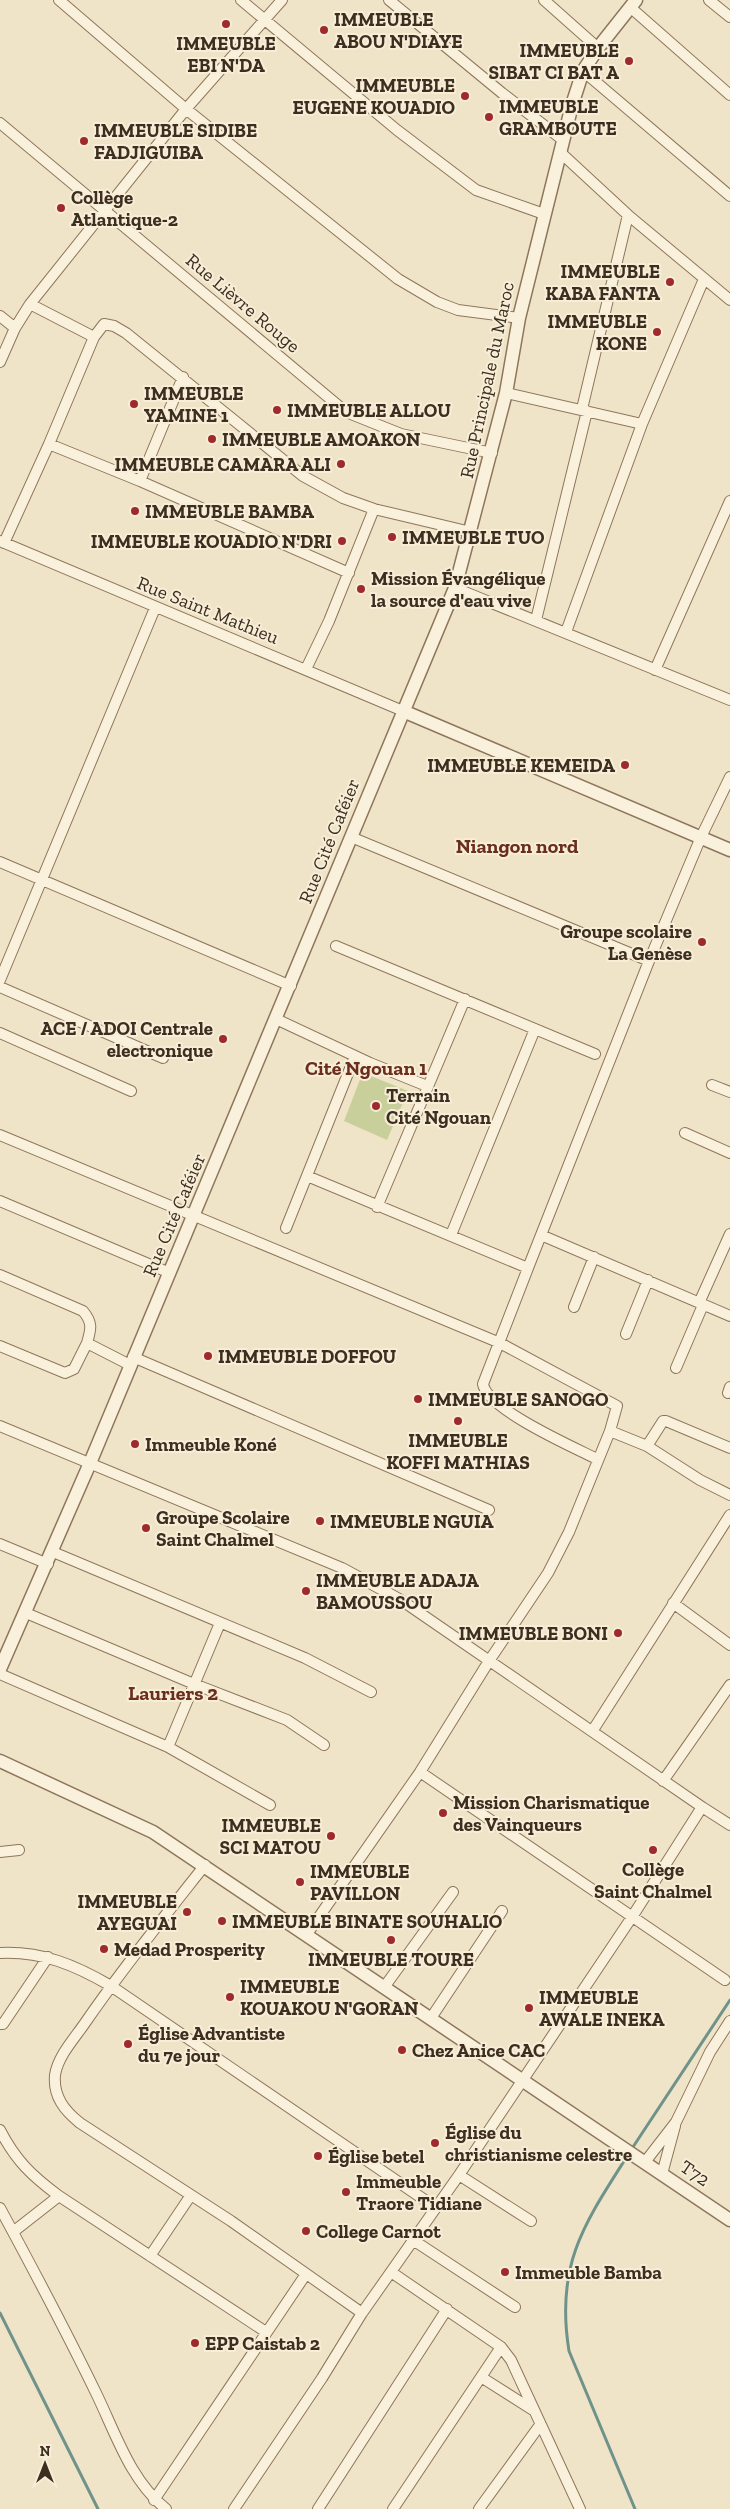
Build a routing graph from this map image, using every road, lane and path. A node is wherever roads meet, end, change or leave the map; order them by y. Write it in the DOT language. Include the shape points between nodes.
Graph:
graph roads {
  1 [pos="59,0"];
  2 [pos="240,0"];
  3 [pos="282,0"];
  4 [pos="389,0"];
  5 [pos="544,0"];
  6 [pos="709,0"];
  7 [pos="633,3"];
  8 [pos="730,17"];
  9 [pos="265,21"];
  10 [pos="598,48"];
  11 [pos="584,71"];
  12 [pos="730,95"];
  13 [pos="186,109"];
  14 [pos="0,123"];
  15 [pos="562,146"];
  16 [pos="730,196"];
  17 [pos="104,210"];
  18 [pos="544,214"];
  19 [pos="628,215"];
  20 [pos="704,279"];
  21 [pos="730,300"];
  22 [pos="30,304"];
  23 [pos="0,316"];
  24 [pos="519,318"];
  25 [pos="15,328"];
  26 [pos="94,337"];
  27 [pos="0,362"];
  28 [pos="183,377"];
  29 [pos="506,393"];
  30 [pos="585,410"];
  31 [pos="642,424"];
  32 [pos="49,444"];
  33 [pos="492,453"];
  34 [pos="140,481"];
  35 [pos="730,501"];
  36 [pos="374,509"];
  37 [pos="471,532"];
  38 [pos="2,542"];
  39 [pos="349,573"];
  40 [pos="455,588"];
  41 [pos="155,608"];
  42 [pos="536,620"];
  43 [pos="566,632"];
  44 [pos="306,669"];
  45 [pos="655,670"];
  46 [pos="730,700"];
  47 [pos="403,711"];
  48 [pos="377,773"];
  49 [pos="730,776"];
  50 [pos="350,836"];
  51 [pos="702,837"];
  52 [pos="730,850"];
  53 [pos="0,862"];
  54 [pos="41,880"];
  55 [pos="336,946"];
  56 [pos="649,961"];
  57 [pos="0,980"];
  58 [pos="291,986"];
  59 [pos="0,987"];
  60 [pos="465,999"];
  61 [pos="276,1019"];
  62 [pos="535,1028"];
  63 [pos="0,1033"];
  64 [pos="595,1054"];
  65 [pos="355,1056"];
  66 [pos="163,1058"];
  67 [pos="712,1085"];
  68 [pos="427,1086"];
  69 [pos="131,1091"];
  70 [pos="730,1092"];
  71 [pos="685,1133"];
  72 [pos="0,1134"];
  73 [pos="730,1153"];
  74 [pos="307,1176"];
  75 [pos="0,1200"];
  76 [pos="377,1207"];
  77 [pos="194,1215"];
  78 [pos="286,1228"];
  79 [pos="730,1234"];
  80 [pos="451,1235"];
  81 [pos="541,1235"];
  82 [pos="594,1257"];
  83 [pos="528,1268"];
  84 [pos="170,1273"];
  85 [pos="0,1275"];
  86 [pos="648,1280"];
  87 [pos="701,1304"];
  88 [pos="574,1307"];
  89 [pos="730,1316"];
  90 [pos="626,1334"];
  91 [pos="500,1342"];
  92 [pos="86,1343"];
  93 [pos="0,1346"];
  94 [pos="132,1361"];
  95 [pos="676,1368"];
  96 [pos="0,1426"];
  97 [pos="610,1431"];
  98 [pos="647,1446"];
  99 [pos="730,1448"];
  100 [pos="598,1459"];
  101 [pos="90,1463"];
  102 [pos="730,1495"];
  103 [pos="489,1510"];
  104 [pos="730,1515"];
  105 [pos="0,1544"];
  106 [pos="50,1558"];
  107 [pos="674,1603"];
  108 [pos="26,1613"];
  109 [pos="220,1623"];
  110 [pos="730,1645"];
  111 [pos="488,1661"];
  112 [pos="0,1669"];
  113 [pos="0,1674"];
  114 [pos="194,1684"];
  115 [pos="730,1685"];
  116 [pos="371,1692"];
  117 [pos="593,1730"];
  118 [pos="324,1745"];
  119 [pos="168,1747"];
  120 [pos="0,1761"];
  121 [pos="420,1772"];
  122 [pos="663,1781"];
  123 [pos="270,1805"];
  124 [pos="702,1807"];
  125 [pos="729,1824"];
  126 [pos="19,1850"];
  127 [pos="0,1852"];
  128 [pos="205,1865"];
  129 [pos="453,1892"];
  130 [pos="502,1911"];
  131 [pos="632,1917"];
  132 [pos="307,1934"];
  133 [pos="0,1953"];
  134 [pos="48,1957"];
  135 [pos="725,1980"];
  136 [pos="111,1986"];
  137 [pos="385,1986"];
  138 [pos="431,2018"];
  139 [pos="730,2021"];
  140 [pos="1,2026"];
  141 [pos="524,2079"];
  142 [pos="676,2122"];
  143 [pos="0,2130"];
  144 [pos="642,2160"];
  145 [pos="662,2174"];
  146 [pos="460,2175"];
  147 [pos="191,2195"];
  148 [pos="59,2196"];
  149 [pos="435,2207"];
  150 [pos="0,2208"];
  151 [pos="730,2220"];
  152 [pos="531,2221"];
  153 [pos="13,2232"];
  154 [pos="413,2240"];
  155 [pos="150,2256"];
  156 [pos="391,2272"];
  157 [pos="306,2274"];
  158 [pos="515,2307"];
  159 [pos="447,2309"];
  160 [pos="362,2313"];
  161 [pos="266,2332"];
  162 [pos="501,2347"];
  163 [pos="481,2377"];
  164 [pos="533,2410"];
  165 [pos="540,2425"];
  166 [pos="154,2500"];
  167 [pos="322,2508"];
  168 [pos="166,2509"];
  169 [pos="234,2509"];
  170 [pos="393,2509"];
  171 [pos="480,2509"];
  172 [pos="580,2509"];
  1 -- 13 [label="street"];
  2 -- 9 [label="street"];
  3 -- 9 [label="street"];
  4 -- 15 [label="street"];
  5 -- 10 [label="street"];
  6 -- 8 [label="street"];
  7 -- 10 [label="street, Rue Principale du Maroc"];
  7 -- 12 [label="street"];
  9 -- 13 [label="street"];
  9 -- 18 [label="street" via="397,130 476,190"];
  10 -- 11 [label="street, Rue Principale du Maroc"];
  11 -- 15 [label="street, Rue Principale du Maroc"];
  11 -- 16 [label="street"];
  13 -- 17 [label="street"];
  13 -- 24 [label="street" via="416,291 458,310"];
  14 -- 17 [label="street, Rue Lièvre Rouge"];
  15 -- 18 [label="street, Rue Principale du Maroc"];
  15 -- 19 [label="street"];
  17 -- 22 [label="street"];
  17 -- 33 [label="street, Rue Lièvre Rouge" via="346,412 401,434"];
  18 -- 24 [label="street, Rue Principale du Maroc"];
  19 -- 20 [label="street"];
  19 -- 30 [label="street"];
  20 -- 21 [label="street"];
  20 -- 31 [label="street"];
  22 -- 25 [label="street"];
  22 -- 26 [label="street"];
  23 -- 25 [label="street"];
  24 -- 29 [label="street, Rue Principale du Maroc"];
  25 -- 27 [label="street"];
  26 -- 28 [label="street" via="104,324 114,326"];
  26 -- 32 [label="street"];
  28 -- 34 [label="street"];
  28 -- 36 [label="street" via="303,476 343,498"];
  29 -- 30 [label="street"];
  29 -- 33 [label="street, Rue Principale du Maroc"];
  30 -- 31 [label="street"];
  30 -- 42 [label="street"];
  31 -- 43 [label="street"];
  32 -- 34 [label="street"];
  32 -- 38 [label="street"];
  33 -- 37 [label="street, Rue Principale du Maroc"];
  34 -- 39 [label="street"];
  35 -- 45 [label="street"];
  36 -- 37 [label="street"];
  36 -- 39 [label="street"];
  37 -- 40 [label="street, Rue Principale du Maroc"];
  38 -- 41 [label="street, Rue Saint Mathieu"];
  39 -- 44 [label="street"];
  40 -- 42 [label="street"];
  40 -- 47 [label="street, Rue Principale du Maroc"];
  41 -- 44 [label="street, Rue Saint Mathieu"];
  41 -- 54 [label="street"];
  42 -- 43 [label="street"];
  43 -- 45 [label="street"];
  44 -- 47 [label="street, Rue Saint Mathieu"];
  45 -- 46 [label="street"];
  47 -- 48 [label="street, Rue Principale du Maroc"];
  47 -- 51 [label="street"];
  48 -- 50 [label="street, Rue Cité Caféier"];
  49 -- 51 [label="street"];
  50 -- 56 [label="street"];
  50 -- 58 [label="street, Rue Cité Caféier"];
  51 -- 52 [label="street"];
  51 -- 56 [label="street"];
  53 -- 54 [label="street"];
  54 -- 57 [label="street"];
  54 -- 58 [label="street"];
  55 -- 60 [label="street"];
  56 -- 81 [label="street"];
  58 -- 61 [label="street, Rue Cité Caféier"];
  59 -- 66 [label="street"];
  60 -- 62 [label="street"];
  60 -- 68 [label="street"];
  61 -- 65 [label="street"];
  61 -- 77 [label="street, Rue Cité Caféier"];
  62 -- 64 [label="street"];
  62 -- 80 [label="street"];
  63 -- 69 [label="street"];
  65 -- 68 [label="street"];
  65 -- 74 [label="street"];
  67 -- 70 [label="street"];
  68 -- 76 [label="street"];
  71 -- 73 [label="street"];
  72 -- 77 [label="street"];
  74 -- 76 [label="street"];
  74 -- 78 [label="street"];
  75 -- 84 [label="street"];
  76 -- 80 [label="street"];
  77 -- 84 [label="street, Rue Cité Caféier"];
  77 -- 91 [label="street"];
  79 -- 87 [label="street"];
  80 -- 83 [label="street"];
  81 -- 82 [label="street"];
  81 -- 83 [label="street"];
  82 -- 86 [label="street"];
  82 -- 88 [label="street"];
  83 -- 91 [label="street"];
  84 -- 94 [label="street, Rue Cité Caféier"];
  85 -- 92 [label="street" via="83,1311 92,1327"];
  86 -- 87 [label="street"];
  86 -- 90 [label="street"];
  87 -- 89 [label="street"];
  87 -- 95 [label="street"];
  91 -- 97 [label="street" via="614,1403 617,1410"];
  91 -- 100 [label="street" via="483,1384 489,1397 515,1416"];
  92 -- 93 [label="street" via="74,1369 65,1373"];
  92 -- 94 [label="street"];
  94 -- 101 [label="street, Rue Cité Caféier"];
  94 -- 103 [label="street"];
  96 -- 101 [label="street"];
  97 -- 98 [label="street"];
  97 -- 100 [label="street"];
  98 -- 99 [label="street" via="666,1420"];
  98 -- 102 [label="street"];
  100 -- 111 [label="street" via="570,1532"];
  101 -- 106 [label="street, Rue Cité Caféier"];
  101 -- 111 [label="street" via="342,1568 401,1600"];
  104 -- 107 [label="street"];
  105 -- 106 [label="street"];
  106 -- 108 [label="street, Rue Cité Caféier"];
  106 -- 109 [label="street"];
  107 -- 110 [label="street"];
  107 -- 117 [label="street"];
  108 -- 112 [label="street, Rue Cité Caféier"];
  108 -- 114 [label="street"];
  109 -- 114 [label="street"];
  109 -- 116 [label="street" via="305,1658"];
  111 -- 117 [label="street"];
  111 -- 121 [label="street"];
  113 -- 119 [label="street"];
  114 -- 118 [label="street" via="287,1720"];
  114 -- 119 [label="street"];
  115 -- 122 [label="street"];
  117 -- 122 [label="street"];
  119 -- 123 [label="street"];
  120 -- 128 [label="street, T72" via="132,1821"];
  121 -- 131 [label="street"];
  121 -- 132 [label="street"];
  122 -- 124 [label="street"];
  124 -- 125 [label="street"];
  124 -- 131 [label="street"];
  126 -- 127 [label="street"];
  128 -- 132 [label="street, T72"];
  128 -- 136 [label="street"];
  129 -- 137 [label="street"];
  130 -- 138 [label="street"];
  131 -- 135 [label="street"];
  131 -- 141 [label="street"];
  132 -- 137 [label="street, T72"];
  133 -- 134 [label="street"];
  134 -- 136 [label="street" via="82,1969"];
  134 -- 140 [label="street"];
  136 -- 147 [label="street" via="58,2062 55,2077 57,2096 68,2113 80,2123"];
  136 -- 149 [label="street"];
  137 -- 138 [label="street, T72"];
  138 -- 141 [label="street, T72"];
  139 -- 142 [label="street" via="710,2052"];
  141 -- 144 [label="street, T72"];
  141 -- 146 [label="street"];
  142 -- 144 [label="street"];
  142 -- 145 [label="street"];
  143 -- 148 [label="street" via="30,2175"];
  144 -- 145 [label="street, T72"];
  145 -- 151 [label="street, T72"];
  146 -- 149 [label="street"];
  146 -- 152 [label="street"];
  147 -- 155 [label="street"];
  147 -- 157 [label="street"];
  148 -- 153 [label="street"];
  148 -- 155 [label="street"];
  149 -- 154 [label="street"];
  150 -- 153 [label="street"];
  153 -- 166 [label="street" via="131,2468"];
  154 -- 156 [label="street"];
  154 -- 158 [label="street"];
  155 -- 161 [label="street"];
  156 -- 159 [label="street"];
  156 -- 160 [label="street"];
  157 -- 160 [label="street"];
  157 -- 161 [label="street"];
  159 -- 162 [label="street"];
  159 -- 167 [label="street"];
  160 -- 169 [label="street"];
  161 -- 166 [label="street"];
  162 -- 163 [label="street"];
  162 -- 164 [label="street" via="515,2367"];
  163 -- 164 [label="street"];
  163 -- 170 [label="street"];
  164 -- 165 [label="street"];
  165 -- 171 [label="street"];
  165 -- 172 [label="street"];
  166 -- 168 [label="street"];
}
